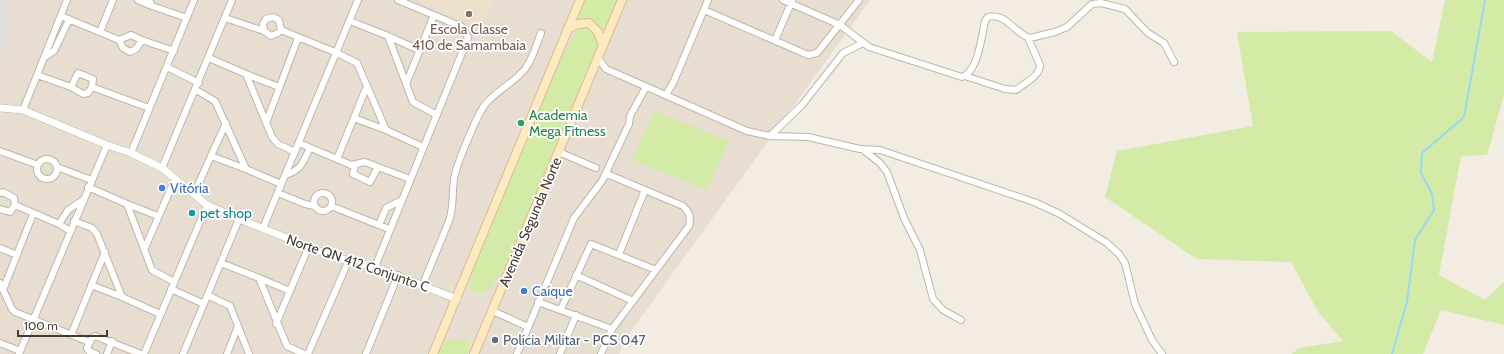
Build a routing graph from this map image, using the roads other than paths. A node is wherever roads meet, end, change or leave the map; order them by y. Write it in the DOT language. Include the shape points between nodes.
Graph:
graph roads {
  1 [pos="67,0"];
  2 [pos="113,0"];
  3 [pos="138,0"];
  4 [pos="194,0"];
  5 [pos="232,0"];
  6 [pos="358,0"];
  7 [pos="398,0"];
  8 [pos="580,0"];
  9 [pos="622,0"];
  10 [pos="708,0"];
  11 [pos="782,0"];
  12 [pos="859,0"];
  13 [pos="791,2"];
  14 [pos="151,3"];
  15 [pos="704,10"];
  16 [pos="434,15"];
  17 [pos="61,16"];
  18 [pos="187,18"];
  19 [pos="225,18"];
  20 [pos="69,20"];
  21 [pos="350,21"];
  22 [pos="840,25"];
  23 [pos="569,28"];
  24 [pos="281,30"];
  25 [pos="264,31"];
  26 [pos="100,32"];
  27 [pos="540,33"];
  28 [pos="388,36"];
  29 [pos="298,38"];
  30 [pos="1028,38"];
  31 [pos="119,40"];
  32 [pos="142,40"];
  33 [pos="775,40"];
  34 [pos="862,44"];
  35 [pos="604,45"];
  36 [pos="174,50"];
  37 [pos="419,50"];
  38 [pos="337,53"];
  39 [pos="45,57"];
  40 [pos="209,58"];
  41 [pos="598,58"];
  42 [pos="1174,62"];
  43 [pos="166,67"];
  44 [pos="606,69"];
  45 [pos="592,72"];
  46 [pos="246,74"];
  47 [pos="37,75"];
  48 [pos="965,76"];
  49 [pos="199,82"];
  50 [pos="406,84"];
  51 [pos="367,86"];
  52 [pos="70,87"];
  53 [pos="279,87"];
  54 [pos="646,87"];
  55 [pos="92,88"];
  56 [pos="196,90"];
  57 [pos="666,95"];
  58 [pos="0,108"];
  59 [pos="149,108"];
  60 [pos="23,110"];
  61 [pos="437,114"];
  62 [pos="354,118"];
  63 [pos="226,123"];
  64 [pos="266,123"];
  65 [pos="386,130"];
  66 [pos="770,136"];
  67 [pos="299,143"];
  68 [pos="107,145"];
  69 [pos="423,147"];
  70 [pos="310,148"];
  71 [pos="860,149"];
  72 [pos="0,151"];
  73 [pos="295,152"];
  74 [pos="559,152"];
  75 [pos="131,153"];
  76 [pos="211,156"];
  77 [pos="337,159"];
  78 [pos="38,165"];
  79 [pos="354,165"];
  80 [pos="57,167"];
  81 [pos="378,167"];
  82 [pos="162,168"];
  83 [pos="596,168"];
  84 [pos="246,169"];
  85 [pos="607,174"];
  86 [pos="285,175"];
  87 [pos="175,179"];
  88 [pos="410,179"];
  89 [pos="91,180"];
  90 [pos="281,184"];
  91 [pos="88,187"];
  92 [pos="645,190"];
  93 [pos="0,193"];
  94 [pos="278,193"];
  95 [pos="194,194"];
  96 [pos="83,200"];
  97 [pos="402,200"];
  98 [pos="127,204"];
  99 [pos="15,205"];
  100 [pos="206,205"];
  101 [pos="315,206"];
  102 [pos="331,206"];
  103 [pos="0,209"];
  104 [pos="33,214"];
  105 [pos="158,216"];
  106 [pos="239,219"];
  107 [pos="74,221"];
  108 [pos="59,224"];
  109 [pos="379,225"];
  110 [pos="264,228"];
  111 [pos="389,229"];
  112 [pos="70,231"];
  113 [pos="0,248"];
  114 [pos="308,248"];
  115 [pos="144,250"];
  116 [pos="105,252"];
  117 [pos="619,254"];
  118 [pos="17,255"];
  119 [pos="348,262"];
  120 [pos="221,263"];
  121 [pos="375,267"];
  122 [pos="656,270"];
  123 [pos="398,275"];
  124 [pos="576,275"];
  125 [pos="259,278"];
  126 [pos="174,282"];
  127 [pos="0,283"];
  128 [pos="423,284"];
  129 [pos="91,285"];
  130 [pos="171,289"];
  131 [pos="3,290"];
  132 [pos="290,291"];
  133 [pos="207,295"];
  134 [pos="122,297"];
  135 [pos="457,299"];
  136 [pos="633,301"];
  137 [pos="538,302"];
  138 [pos="204,304"];
  139 [pos="561,309"];
  140 [pos="493,311"];
  141 [pos="160,314"];
  142 [pos="576,315"];
  143 [pos="34,319"];
  144 [pos="961,320"];
  145 [pos="276,324"];
  146 [pos="238,326"];
  147 [pos="528,327"];
  148 [pos="612,329"];
  149 [pos="71,335"];
  150 [pos="112,341"];
  151 [pos="89,342"];
  152 [pos="0,343"];
  153 [pos="20,353"];
  154 [pos="96,354"];
  155 [pos="107,354"];
  156 [pos="141,354"];
  157 [pos="144,354"];
  158 [pos="183,354"];
  159 [pos="227,354"];
  160 [pos="249,354"];
  161 [pos="304,354"];
  162 [pos="308,354"];
  163 [pos="366,354"];
  164 [pos="434,354"];
  165 [pos="474,354"];
  166 [pos="517,354"];
  167 [pos="560,354"];
  168 [pos="601,354"];
  169 [pos="1162,354"];
  1 -- 17 [label="street"];
  2 -- 26 [label="street"];
  3 -- 14 [label="street"];
  4 -- 18 [label="street"];
  5 -- 19 [label="street"];
  6 -- 21 [label="street"];
  7 -- 16 [label="street"];
  8 -- 23 [label="main road"];
  9 -- 35 [label="main road, Avenida Segunda Norte"];
  10 -- 15 [label="street"];
  11 -- 13 [label="street"];
  12 -- 22 [label="street"];
  13 -- 22 [label="street"];
  13 -- 33 [label="street"];
  14 -- 18 [label="street"];
  15 -- 33 [label="street"];
  15 -- 57 [label="street"];
  16 -- 37 [label="street"];
  16 -- 61 [label="street" via="462,27 468,38"];
  17 -- 20 [label="street"];
  17 -- 39 [label="street"];
  18 -- 36 [label="street"];
  19 -- 25 [label="street"];
  19 -- 40 [label="street"];
  20 -- 26 [label="street"];
  20 -- 39 [label="street" via="54,51"];
  21 -- 28 [label="street"];
  21 -- 38 [label="street"];
  22 -- 33 [label="street" via="817,53 808,55"];
  22 -- 34 [label="street"];
  23 -- 35 [label="main road" via="589,23 598,32"];
  23 -- 135 [label="main road"];
  24 -- 25 [label="street" via="275,35"];
  24 -- 25 [label="street" via="279,20 270,17 263,24"];
  24 -- 29 [label="street"];
  26 -- 31 [label="street"];
  27 -- 128 [label="street" via="524,71 492,97 478,118 455,171 452,212"];
  28 -- 37 [label="street"];
  28 -- 50 [label="street"];
  29 -- 38 [label="street"];
  29 -- 53 [label="street"];
  30 -- 42 [label="street" via="1067,27 1092,4 1101,3 1125,9 1148,33 1164,43"];
  30 -- 48 [label="street" via="1006,21 995,16 988,17 985,20 976,60"];
  30 -- 48 [label="street" via="1040,69 1016,90"];
  31 -- 32 [label="street" via="131,35"];
  31 -- 32 [label="street" via="123,48 130,52 136,49"];
  32 -- 36 [label="street"];
  34 -- 48 [label="street"];
  34 -- 66 [label="street" via="843,53 802,105"];
  35 -- 41 [label="main road, Avenida Segunda Norte"];
  36 -- 43 [label="street"];
  37 -- 50 [label="street"];
  38 -- 51 [label="street" via="357,63"];
  38 -- 67 [label="street"];
  39 -- 47 [label="street"];
  40 -- 46 [label="street"];
  40 -- 49 [label="street"];
  41 -- 44 [label="street"];
  41 -- 45 [label="main road, Avenida Segunda Norte"];
  43 -- 49 [label="street"];
  43 -- 59 [label="street"];
  44 -- 45 [label="street"];
  44 -- 54 [label="street"];
  45 -- 74 [label="main road, Avenida Segunda Norte"];
  46 -- 53 [label="street"];
  46 -- 64 [label="street"];
  47 -- 52 [label="street"];
  47 -- 60 [label="street"];
  49 -- 56 [label="street"];
  50 -- 61 [label="street" via="415,104"];
  51 -- 62 [label="street"];
  51 -- 65 [label="street"];
  52 -- 55 [label="street" via="84,94"];
  52 -- 55 [label="street" via="79,73 93,79"];
  53 -- 64 [label="street"];
  54 -- 57 [label="street"];
  54 -- 85 [label="street" via="630,116 629,124"];
  55 -- 59 [label="street"];
  56 -- 63 [label="street" via="215,101"];
  56 -- 82 [label="street"];
  57 -- 66 [label="street" via="747,131"];
  58 -- 60 [label="street, Norte QN 412 Conjunto C"];
  59 -- 75 [label="street"];
  60 -- 68 [label="street, Norte QN 412 Conjunto C"];
  61 -- 69 [label="street"];
  62 -- 65 [label="street"];
  62 -- 77 [label="street"];
  63 -- 76 [label="street"];
  63 -- 84 [label="street"];
  64 -- 73 [label="street" via="278,144"];
  65 -- 69 [label="street"];
  66 -- 71 [label="street" via="808,137"];
  67 -- 70 [label="street"];
  67 -- 73 [label="street"];
  68 -- 75 [label="street, Norte QN 412 Conjunto C"];
  68 -- 89 [label="street"];
  69 -- 88 [label="street"];
  70 -- 77 [label="street"];
  70 -- 86 [label="street" via="301,167"];
  71 -- 144 [label="street" via="880,163 887,172 904,218 920,250 933,299 943,310"];
  71 -- 169 [label="street" via="880,150 1034,202 1060,214 1107,243 1125,263 1135,304 1152,340"];
  72 -- 78 [label="street"];
  73 -- 86 [label="street"];
  74 -- 83 [label="street"];
  74 -- 140 [label="main road, Avenida Segunda Norte"];
  75 -- 82 [label="street, Norte QN 412 Conjunto C"];
  76 -- 84 [label="street"];
  76 -- 95 [label="street"];
  77 -- 79 [label="street"];
  78 -- 80 [label="street" via="48,159"];
  78 -- 80 [label="street" via="38,173 44,178 52,178"];
  79 -- 81 [label="street" via="365,162"];
  79 -- 81 [label="street" via="353,174 370,182"];
  80 -- 89 [label="street"];
  81 -- 88 [label="street"];
  82 -- 87 [label="street, Norte QN 412 Conjunto C"];
  84 -- 90 [label="street"];
  85 -- 92 [label="street"];
  85 -- 137 [label="street" via="574,218"];
  86 -- 90 [label="street"];
  87 -- 95 [label="street, Norte QN 412 Conjunto C"];
  87 -- 105 [label="street"];
  88 -- 97 [label="street"];
  89 -- 91 [label="street"];
  90 -- 94 [label="street"];
  91 -- 96 [label="street"];
  91 -- 98 [label="street"];
  92 -- 117 [label="street"];
  92 -- 122 [label="street" via="683,206 691,218 689,226"];
  93 -- 99 [label="street" via="14,198"];
  94 -- 101 [label="street"];
  94 -- 110 [label="street"];
  95 -- 100 [label="street, Norte QN 412 Conjunto C"];
  96 -- 107 [label="street"];
  96 -- 108 [label="street" via="68,210"];
  97 -- 109 [label="street" via="386,208"];
  97 -- 111 [label="street"];
  98 -- 105 [label="street"];
  98 -- 115 [label="street"];
  99 -- 103 [label="street" via="10,212"];
  99 -- 104 [label="street"];
  100 -- 106 [label="street, Norte QN 412 Conjunto C"];
  100 -- 126 [label="street"];
  101 -- 102 [label="street" via="323,212"];
  101 -- 102 [label="street" via="315,198 325,193 331,198"];
  102 -- 109 [label="street"];
  104 -- 108 [label="street"];
  104 -- 118 [label="street"];
  105 -- 115 [label="street"];
  106 -- 110 [label="street, Norte QN 412 Conjunto C"];
  106 -- 120 [label="street"];
  107 -- 112 [label="street"];
  107 -- 116 [label="street" via="95,231"];
  108 -- 112 [label="street"];
  109 -- 111 [label="street"];
  110 -- 114 [label="street, Norte QN 412 Conjunto C"];
  111 -- 121 [label="street"];
  112 -- 143 [label="street"];
  113 -- 118 [label="street"];
  114 -- 119 [label="street, Norte QN 412 Conjunto C"];
  114 -- 132 [label="street"];
  115 -- 126 [label="street" via="152,270"];
  116 -- 129 [label="street"];
  116 -- 134 [label="street"];
  117 -- 122 [label="street"];
  117 -- 124 [label="street" via="590,244"];
  118 -- 131 [label="street"];
  119 -- 121 [label="street, Norte QN 412 Conjunto C"];
  119 -- 162 [label="street"];
  120 -- 125 [label="street"];
  120 -- 133 [label="street"];
  121 -- 123 [label="street, Norte QN 412 Conjunto C"];
  122 -- 136 [label="street"];
  123 -- 128 [label="street, Norte QN 412 Conjunto C"];
  123 -- 163 [label="street"];
  124 -- 136 [label="street"];
  124 -- 139 [label="street"];
  125 -- 132 [label="street"];
  125 -- 145 [label="street"];
  126 -- 130 [label="street"];
  127 -- 131 [label="street"];
  128 -- 135 [label="street, Norte QN 412 Conjunto C"];
  129 -- 134 [label="street"];
  129 -- 149 [label="street"];
  130 -- 138 [label="street"];
  130 -- 141 [label="street"];
  131 -- 143 [label="street" via="13,311"];
  132 -- 145 [label="street"];
  133 -- 138 [label="street"];
  133 -- 146 [label="street" via="230,306"];
  134 -- 141 [label="street"];
  135 -- 164 [label="main road"];
  136 -- 148 [label="street"];
  137 -- 139 [label="street"];
  137 -- 147 [label="street"];
  138 -- 158 [label="street"];
  139 -- 142 [label="street"];
  140 -- 147 [label="street"];
  140 -- 165 [label="main road, Avenida Segunda Norte"];
  141 -- 157 [label="street"];
  142 -- 148 [label="street"];
  142 -- 167 [label="street"];
  143 -- 149 [label="street"];
  143 -- 153 [label="street"];
  145 -- 161 [label="street" via="286,346"];
  146 -- 159 [label="street"];
  146 -- 160 [label="street"];
  147 -- 166 [label="street"];
  148 -- 168 [label="street"];
  149 -- 151 [label="street"];
  150 -- 151 [label="street" via="95,336"];
  150 -- 155 [label="street"];
  150 -- 156 [label="street"];
  151 -- 154 [label="street" via="88,350"];
  152 -- 153 [label="street"];
}
